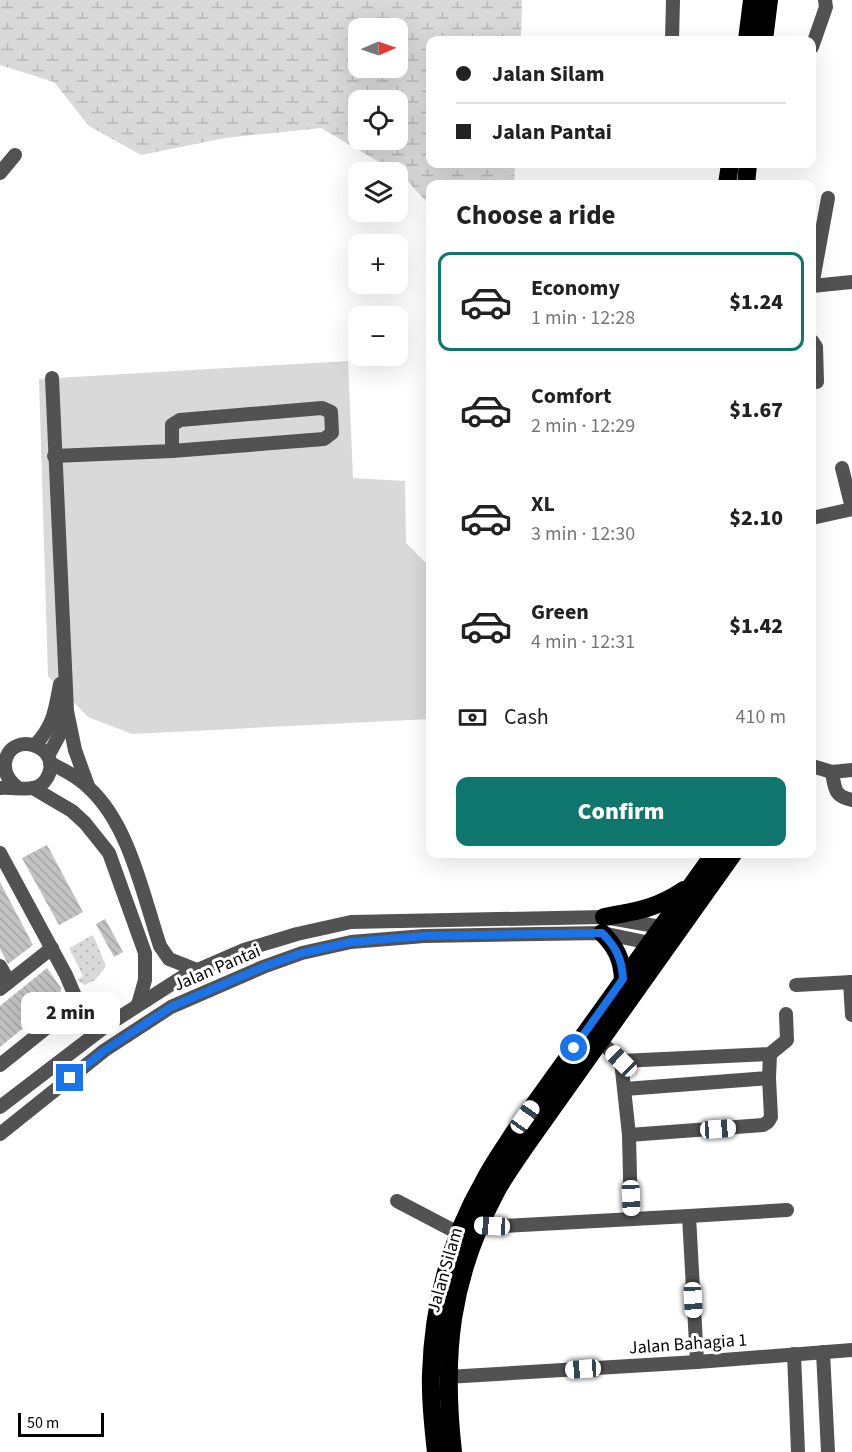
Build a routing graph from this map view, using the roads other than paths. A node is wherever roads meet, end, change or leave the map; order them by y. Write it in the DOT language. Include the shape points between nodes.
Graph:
graph roads {
  1 [pos="673,0"];
  2 [pos="752,0"];
  3 [pos="769,0"];
  4 [pos="825,0"];
  5 [pos="672,36"];
  6 [pos="748,36"];
  7 [pos="764,36"];
  8 [pos="816,36"];
  9 [pos="15,155"];
  10 [pos="0,173"];
  11 [pos="828,198"];
  12 [pos="816,264"];
  13 [pos="852,282"];
  14 [pos="816,286"];
  15 [pos="816,347"];
  16 [pos="52,378"];
  17 [pos="817,382"];
  18 [pos="172,451"];
  19 [pos="54,456"];
  20 [pos="842,468"];
  21 [pos="852,508"];
  22 [pos="816,517"];
  23 [pos="63,665"];
  24 [pos="67,711"];
  25 [pos="0,742"];
  26 [pos="35,745"];
  27 [pos="14,747"];
  28 [pos="49,760"];
  29 [pos="816,767"];
  30 [pos="852,770"];
  31 [pos="832,772"];
  32 [pos="2,773"];
  33 [pos="88,786"];
  34 [pos="17,787"];
  35 [pos="0,788"];
  36 [pos="33,788"];
  37 [pos="852,800"];
  38 [pos="0,852"];
  39 [pos="711,858"];
  40 [pos="730,858"];
  41 [pos="693,884"];
  42 [pos="603,925"];
  43 [pos="669,931"];
  44 [pos="657,947"];
  45 [pos="52,948"];
  46 [pos="0,966"];
  47 [pos="198,970"];
  48 [pos="623,979"];
  49 [pos="851,982"];
  50 [pos="4,985"];
  51 [pos="796,985"];
  52 [pos="138,1005"];
  53 [pos="786,1014"];
  54 [pos="852,1015"];
  55 [pos="599,1040"];
  56 [pos="770,1054"];
  57 [pos="621,1061"];
  58 [pos="0,1065"];
  59 [pos="769,1078"];
  60 [pos="625,1089"];
  61 [pos="0,1107"];
  62 [pos="0,1134"];
  63 [pos="629,1135"];
  64 [pos="397,1201"];
  65 [pos="787,1210"];
  66 [pos="689,1216"];
  67 [pos="631,1219"];
  68 [pos="480,1225"];
  69 [pos="459,1234"];
  70 [pos="852,1350"];
  71 [pos="823,1352"];
  72 [pos="794,1354"];
  73 [pos="697,1362"];
  74 [pos="447,1377"];
  75 [pos="436,1452"];
  76 [pos="453,1452"];
  77 [pos="798,1452"];
  78 [pos="828,1452"];
  1 -- 5 [label="street"];
  2 -- 6 [label="highway"];
  3 -- 7 [label="highway"];
  4 -- 8 [label="street"];
  9 -- 10 [label="street"];
  11 -- 12 [label="street"];
  13 -- 14 [label="street"];
  15 -- 17 [label="street"];
  16 -- 19 [label="street"];
  18 -- 18 [label="street" via="324,439 332,434 331,412 322,408 180,420 172,425"];
  18 -- 19 [label="street"];
  19 -- 23 [label="street"];
  20 -- 21 [label="street"];
  21 -- 22 [label="street"];
  23 -- 24 [label="street"];
  23 -- 26 [label="street" via="54,716"];
  24 -- 28 [label="street"];
  24 -- 33 [label="street"];
  25 -- 27 [label="street"];
  26 -- 27 [label="street"];
  26 -- 28 [label="street" via="43,749"];
  27 -- 32 [label="street"];
  28 -- 33 [label="street"];
  28 -- 36 [label="street" via="46,779"];
  29 -- 31 [label="street"];
  30 -- 31 [label="street"];
  31 -- 37 [label="street" via="836,792"];
  32 -- 34 [label="street"];
  33 -- 47 [label="street" via="113,815 124,838 160,945 169,960"];
  34 -- 35 [label="street"];
  34 -- 36 [label="street"];
  36 -- 52 [label="street" via="72,811 109,853 145,953 145,980"];
  38 -- 45 [label="street"];
  39 -- 41 [label="highway, Jalan Silam"];
  40 -- 43 [label="highway, Jalan Silam"];
  41 -- 42 [label="highway" via="664,903"];
  41 -- 43 [label="highway, Jalan Silam"];
  42 -- 43 [label="street, Jalan Pantai"];
  42 -- 44 [label="street, Jalan Pantai"];
  42 -- 47 [label="street, Jalan Pantai" via="351,922 244,950"];
  42 -- 48 [label="highway" via="622,963"];
  42 -- 62 [label="street, Jalan Pantai" via="351,942 302,953 171,1007 105,1050"];
  43 -- 44 [label="highway, Jalan Silam"];
  44 -- 48 [label="highway, Jalan Silam"];
  44 -- 55 [label="highway, Jalan Silam"];
  45 -- 50 [label="street"];
  45 -- 58 [label="street" via="75,996 70,1009"];
  46 -- 50 [label="street"];
  47 -- 52 [label="street, Jalan Pantai"];
  48 -- 69 [label="highway, Jalan Silam" via="513,1134 483,1181"];
  49 -- 51 [label="street"];
  49 -- 54 [label="street"];
  52 -- 61 [label="street, Jalan Pantai"];
  53 -- 56 [label="street" via="787,1040"];
  55 -- 57 [label="street"];
  55 -- 68 [label="highway, Jalan Silam" via="498,1189"];
  56 -- 57 [label="street"];
  56 -- 59 [label="street"];
  57 -- 60 [label="street"];
  59 -- 60 [label="street"];
  59 -- 63 [label="street" via="771,1117 763,1125"];
  60 -- 63 [label="street"];
  63 -- 67 [label="street"];
  64 -- 69 [label="street"];
  65 -- 66 [label="street"];
  66 -- 67 [label="street"];
  66 -- 73 [label="street"];
  67 -- 68 [label="street"];
  68 -- 74 [label="highway, Jalan Silam" via="454,1302"];
  69 -- 75 [label="highway, Jalan Silam" via="438,1299 433,1339 430,1376"];
  70 -- 71 [label="street, Jalan Bahagia 1"];
  71 -- 72 [label="street, Jalan Bahagia 1"];
  71 -- 78 [label="street"];
  72 -- 73 [label="street, Jalan Bahagia 1"];
  72 -- 77 [label="street"];
  73 -- 74 [label="street, Jalan Bahagia 1"];
  74 -- 76 [label="highway, Jalan Silam"];
}
